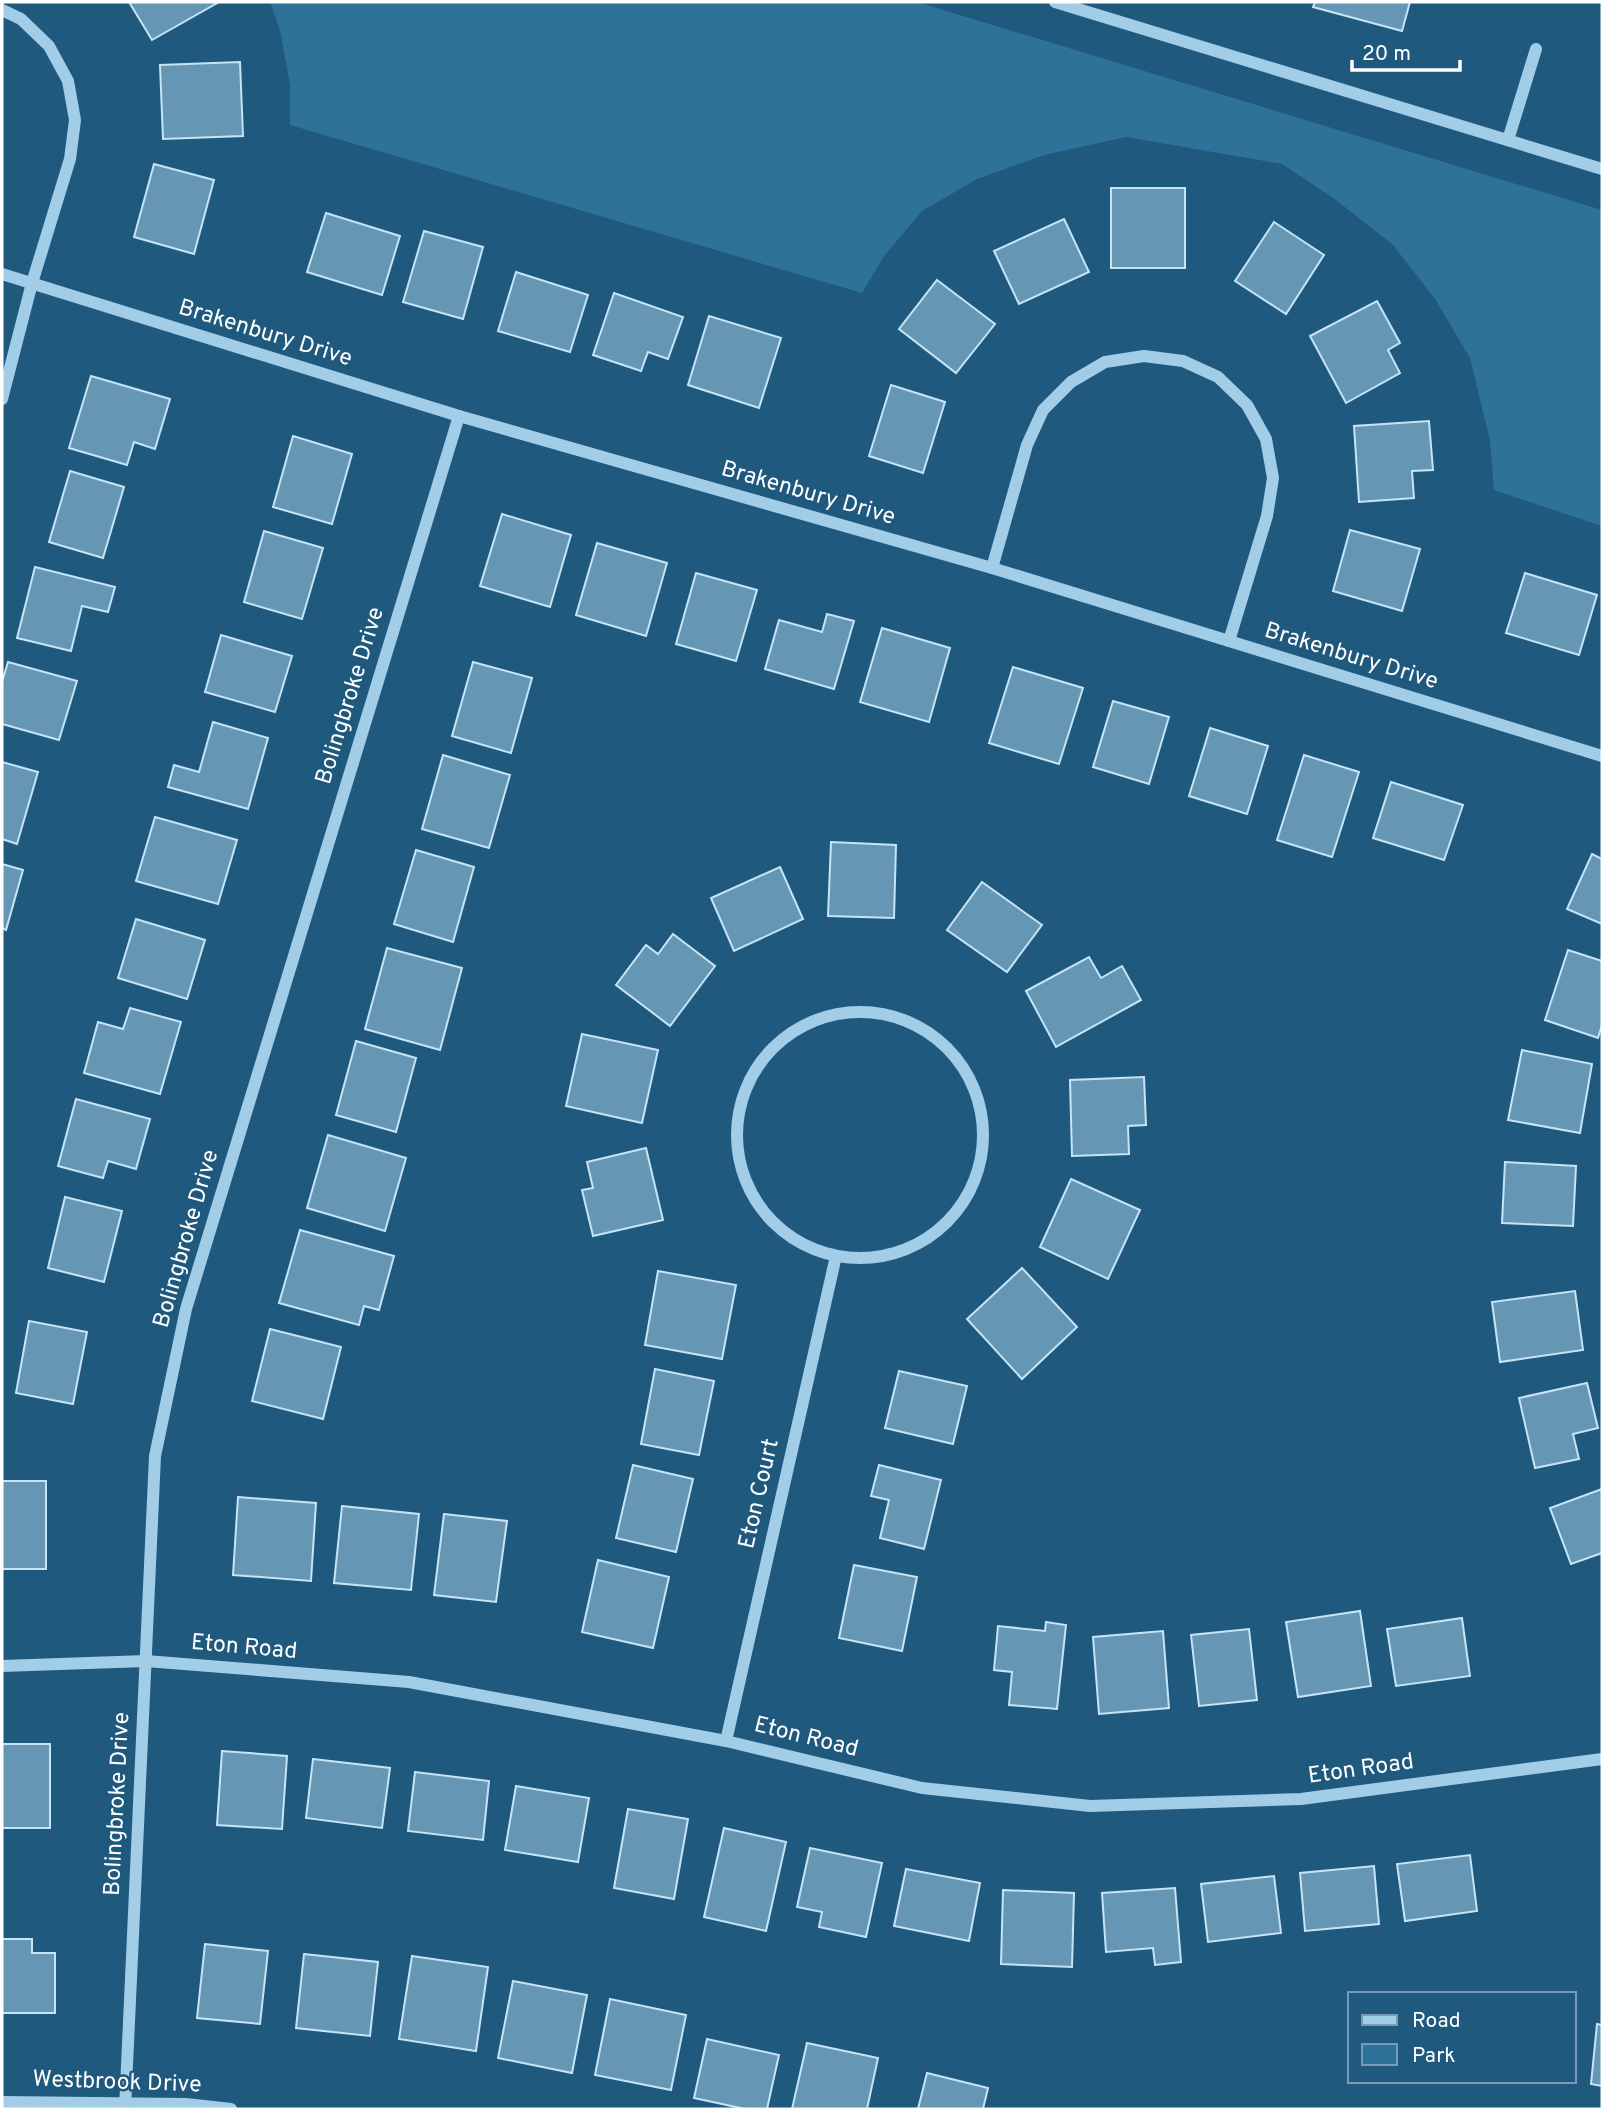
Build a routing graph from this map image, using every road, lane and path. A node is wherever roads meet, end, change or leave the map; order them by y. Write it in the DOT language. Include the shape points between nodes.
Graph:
graph roads {
  1 [pos="1055,2"];
  2 [pos="2,10"];
  3 [pos="1536,49"];
  4 [pos="1508,140"];
  5 [pos="1602,169"];
  6 [pos="2,274"];
  7 [pos="32,283"];
  8 [pos="2,399"];
  9 [pos="459,416"];
  10 [pos="992,568"];
  11 [pos="1229,641"];
  12 [pos="1602,756"];
  13 [pos="836,1256"];
  14 [pos="146,1661"];
  15 [pos="2,1666"];
  16 [pos="726,1741"];
  17 [pos="1602,1759"];
  18 [pos="2,2102"];
  19 [pos="125,2107"];
  20 [pos="231,2109"];
  1 -- 4 [label="street"];
  2 -- 7 [label="street" via="21,19 49,46 68,81 75,120 70,159"];
  3 -- 4 [label="street"];
  4 -- 5 [label="street"];
  6 -- 7 [label="street, Brakenbury Drive"];
  7 -- 8 [label="street"];
  7 -- 9 [label="street, Brakenbury Drive"];
  9 -- 10 [label="street, Brakenbury Drive"];
  9 -- 14 [label="street, Bolingbroke Drive" via="186,1309 155,1456"];
  10 -- 11 [label="street, Brakenbury Drive"];
  10 -- 11 [label="street" via="1027,445 1043,410 1070,382 1105,362 1144,356 1183,361 1219,377 1247,404 1266,439 1273,478 1268,516"];
  11 -- 12 [label="street, Brakenbury Drive"];
  13 -- 13 [label="street" via="872,1258 907,1249 938,1231 968,1194 978,1173 984,1138 979,1102 965,1069 941,1042 911,1023 871,1013 829,1016 791,1032 761,1060 740,1111 736,1139 744,1179 765,1214 797,1241"];
  13 -- 16 [label="street, Eton Court"];
  14 -- 15 [label="street, Eton Road"];
  14 -- 16 [label="street, Eton Road" via="409,1682"];
  14 -- 19 [label="street, Bolingbroke Drive"];
  16 -- 17 [label="street, Eton Road" via="922,1788 1090,1805 1301,1800"];
  18 -- 19 [label="street, Westbrook Drive"];
  19 -- 20 [label="street, Westbrook Drive" via="186,2104"];
}
